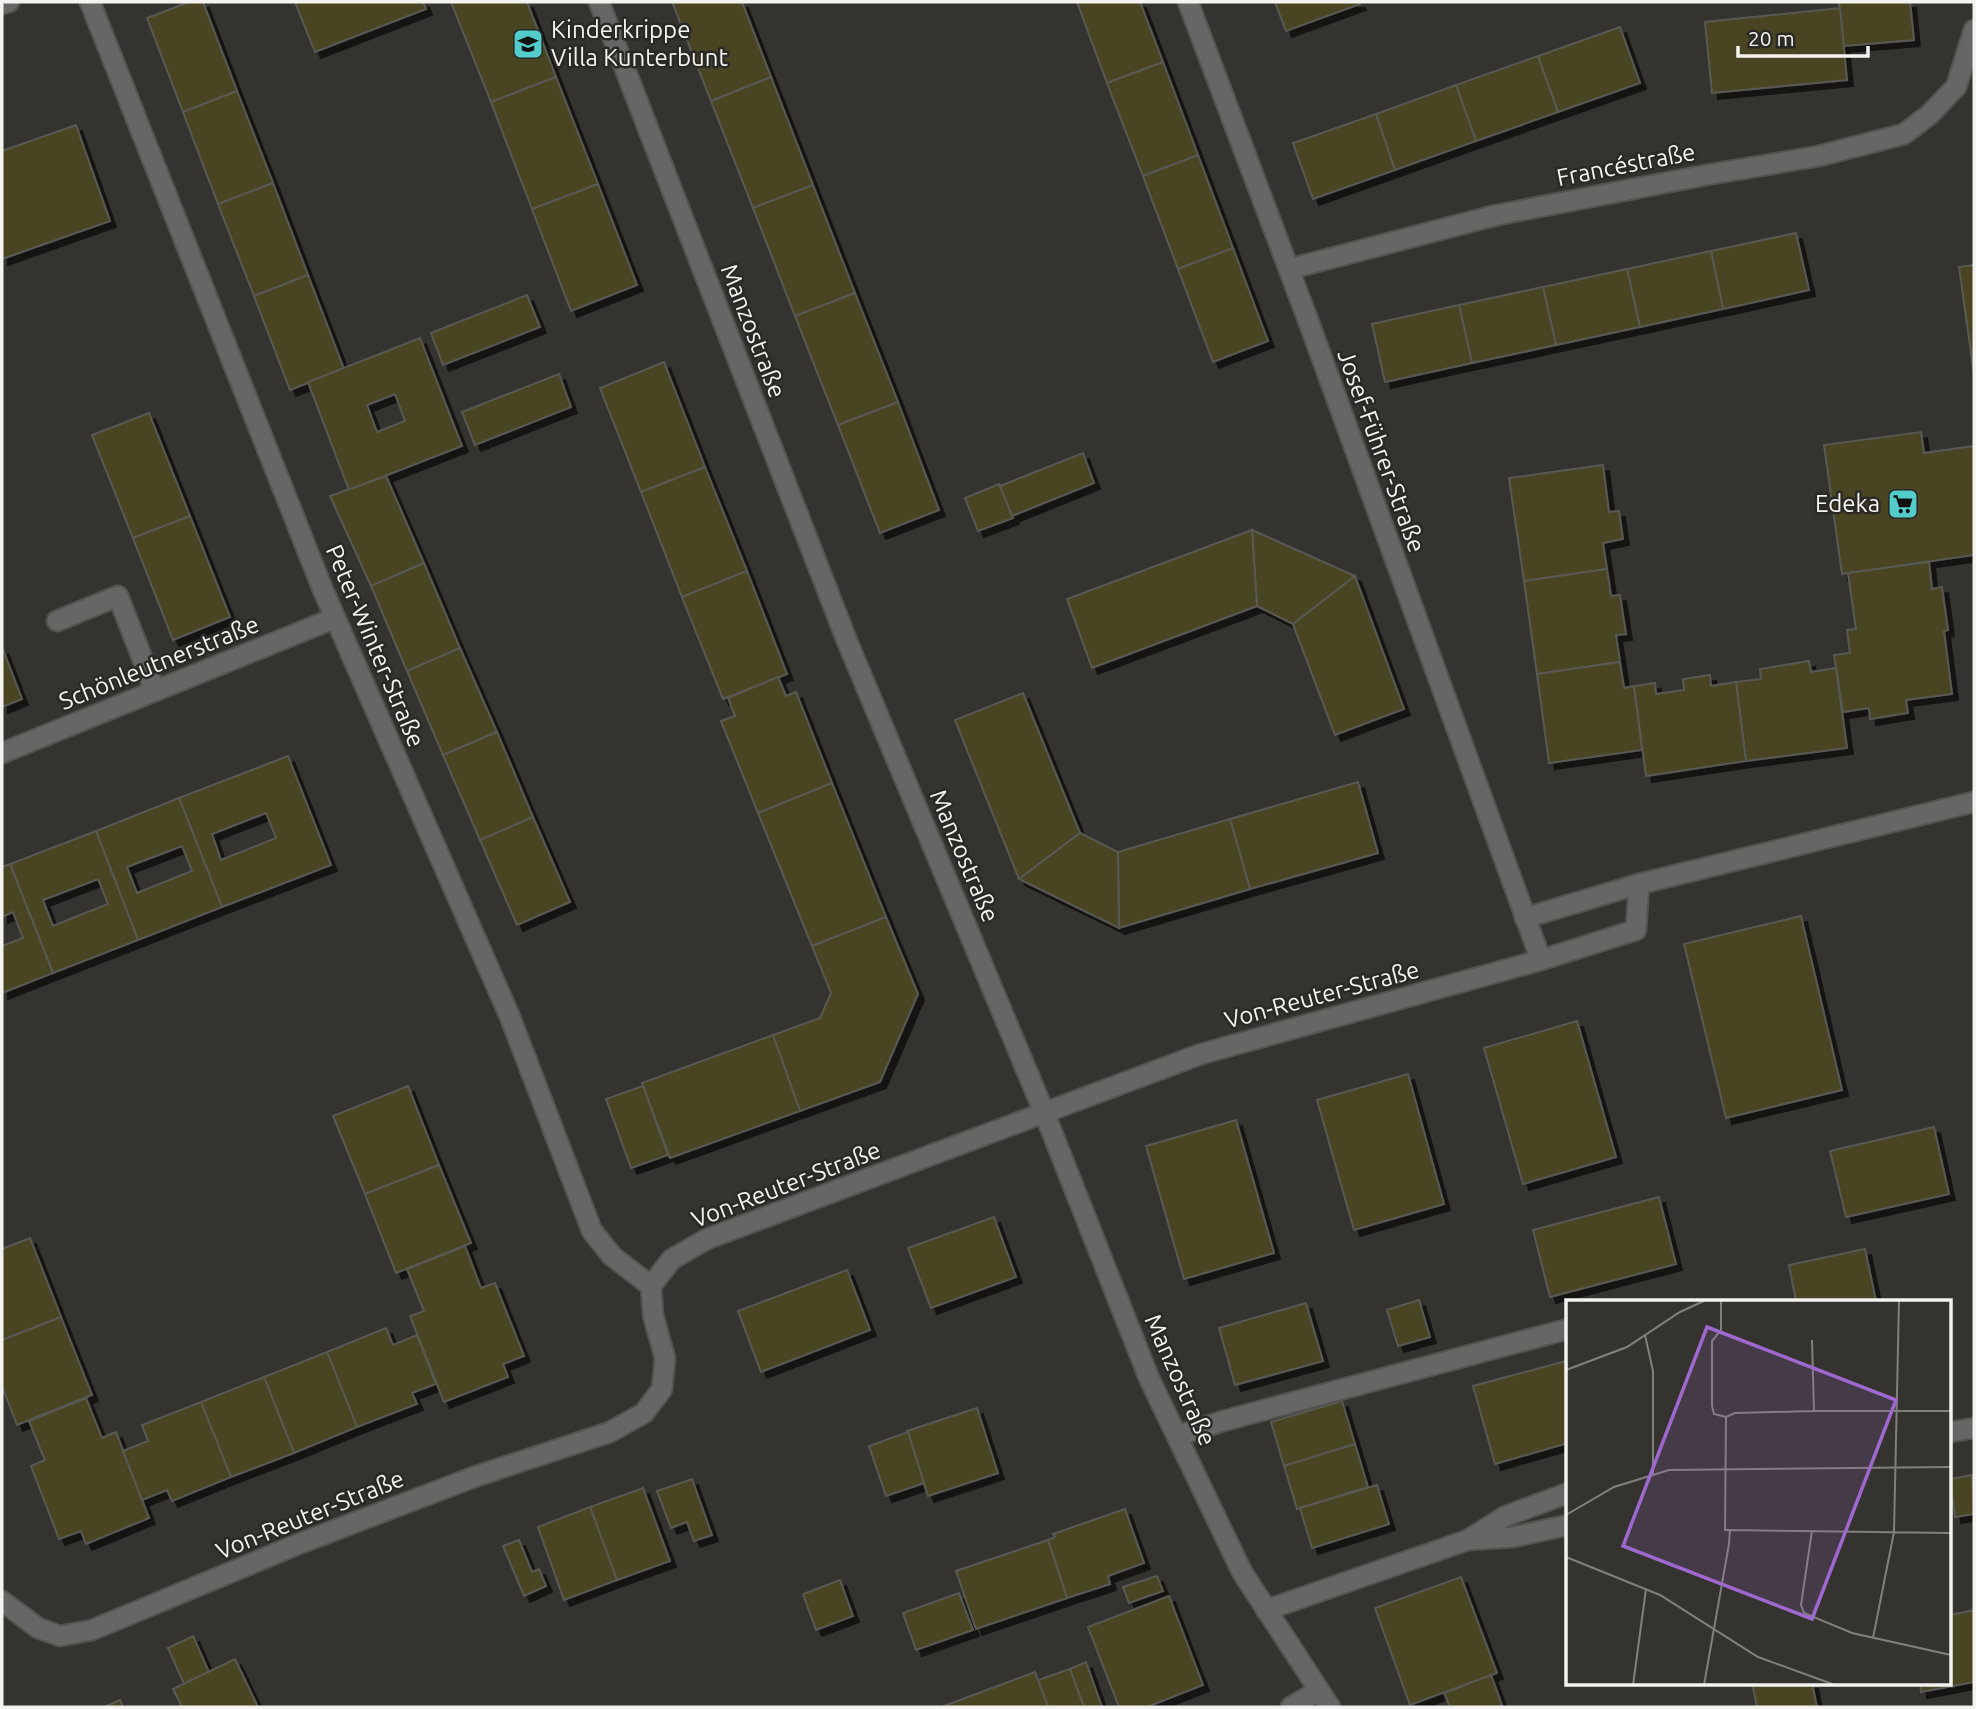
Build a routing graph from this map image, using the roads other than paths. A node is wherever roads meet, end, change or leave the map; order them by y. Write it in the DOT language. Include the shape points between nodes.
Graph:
graph roads {
  1 [pos="9,2"];
  2 [pos="90,2"];
  3 [pos="598,2"];
  4 [pos="1188,2"];
  5 [pos="2,4"];
  6 [pos="1974,30"];
  7 [pos="1290,269"];
  8 [pos="335,618"];
  9 [pos="57,621"];
  10 [pos="155,691"];
  11 [pos="2,753"];
  12 [pos="1974,802"];
  13 [pos="1639,884"];
  14 [pos="1525,918"];
  15 [pos="1541,960"];
  16 [pos="1044,1112"];
  17 [pos="651,1286"];
  18 [pos="1566,1330"];
  19 [pos="1974,1428"];
  20 [pos="1952,1432"];
  21 [pos="1177,1436"];
  22 [pos="1566,1494"];
  23 [pos="1566,1525"];
  24 [pos="1468,1540"];
  25 [pos="2,1601"];
  26 [pos="1266,1610"];
  27 [pos="1318,1691"];
  28 [pos="1292,1707"];
  29 [pos="1330,1707"];
  1 -- 5 [label="street"];
  2 -- 8 [label="street, Peter-Winter-Straße"];
  3 -- 16 [label="street, Manzostraße" via="847,640"];
  4 -- 7 [label="street, Josef-Führer-Straße"];
  6 -- 7 [label="street, Francéstraße" via="1956,87 1904,134 1819,156 1497,215"];
  7 -- 14 [label="street, Josef-Führer-Straße"];
  8 -- 10 [label="street, Schönleutnerstraße"];
  8 -- 17 [label="street, Peter-Winter-Straße" via="510,1017 592,1231 612,1256"];
  9 -- 10 [label="street" via="118,596"];
  10 -- 11 [label="street, Schönleutnerstraße"];
  12 -- 13 [label="street"];
  13 -- 14 [label="street"];
  13 -- 15 [label="street, Von-Reuter-Straße" via="1636,930"];
  14 -- 15 [label="street"];
  15 -- 16 [label="street, Von-Reuter-Straße" via="1201,1054"];
  16 -- 17 [label="street, Von-Reuter-Straße" via="708,1239 672,1259"];
  16 -- 21 [label="street, Manzostraße" via="1149,1378"];
  17 -- 25 [label="street, Von-Reuter-Straße" via="653,1315 665,1358 662,1389 644,1413 610,1432 300,1543 92,1630 60,1636 38,1628"];
  18 -- 21 [label="street"];
  19 -- 20 [label="street"];
  21 -- 26 [label="street, Manzostraße" via="1242,1572"];
  22 -- 24 [label="street" via="1506,1516"];
  23 -- 24 [label="street" via="1513,1537"];
  24 -- 26 [label="street"];
  26 -- 27 [label="street, Manzostraße"];
  27 -- 28 [label="street"];
  27 -- 29 [label="street, Manzostraße"];
}
